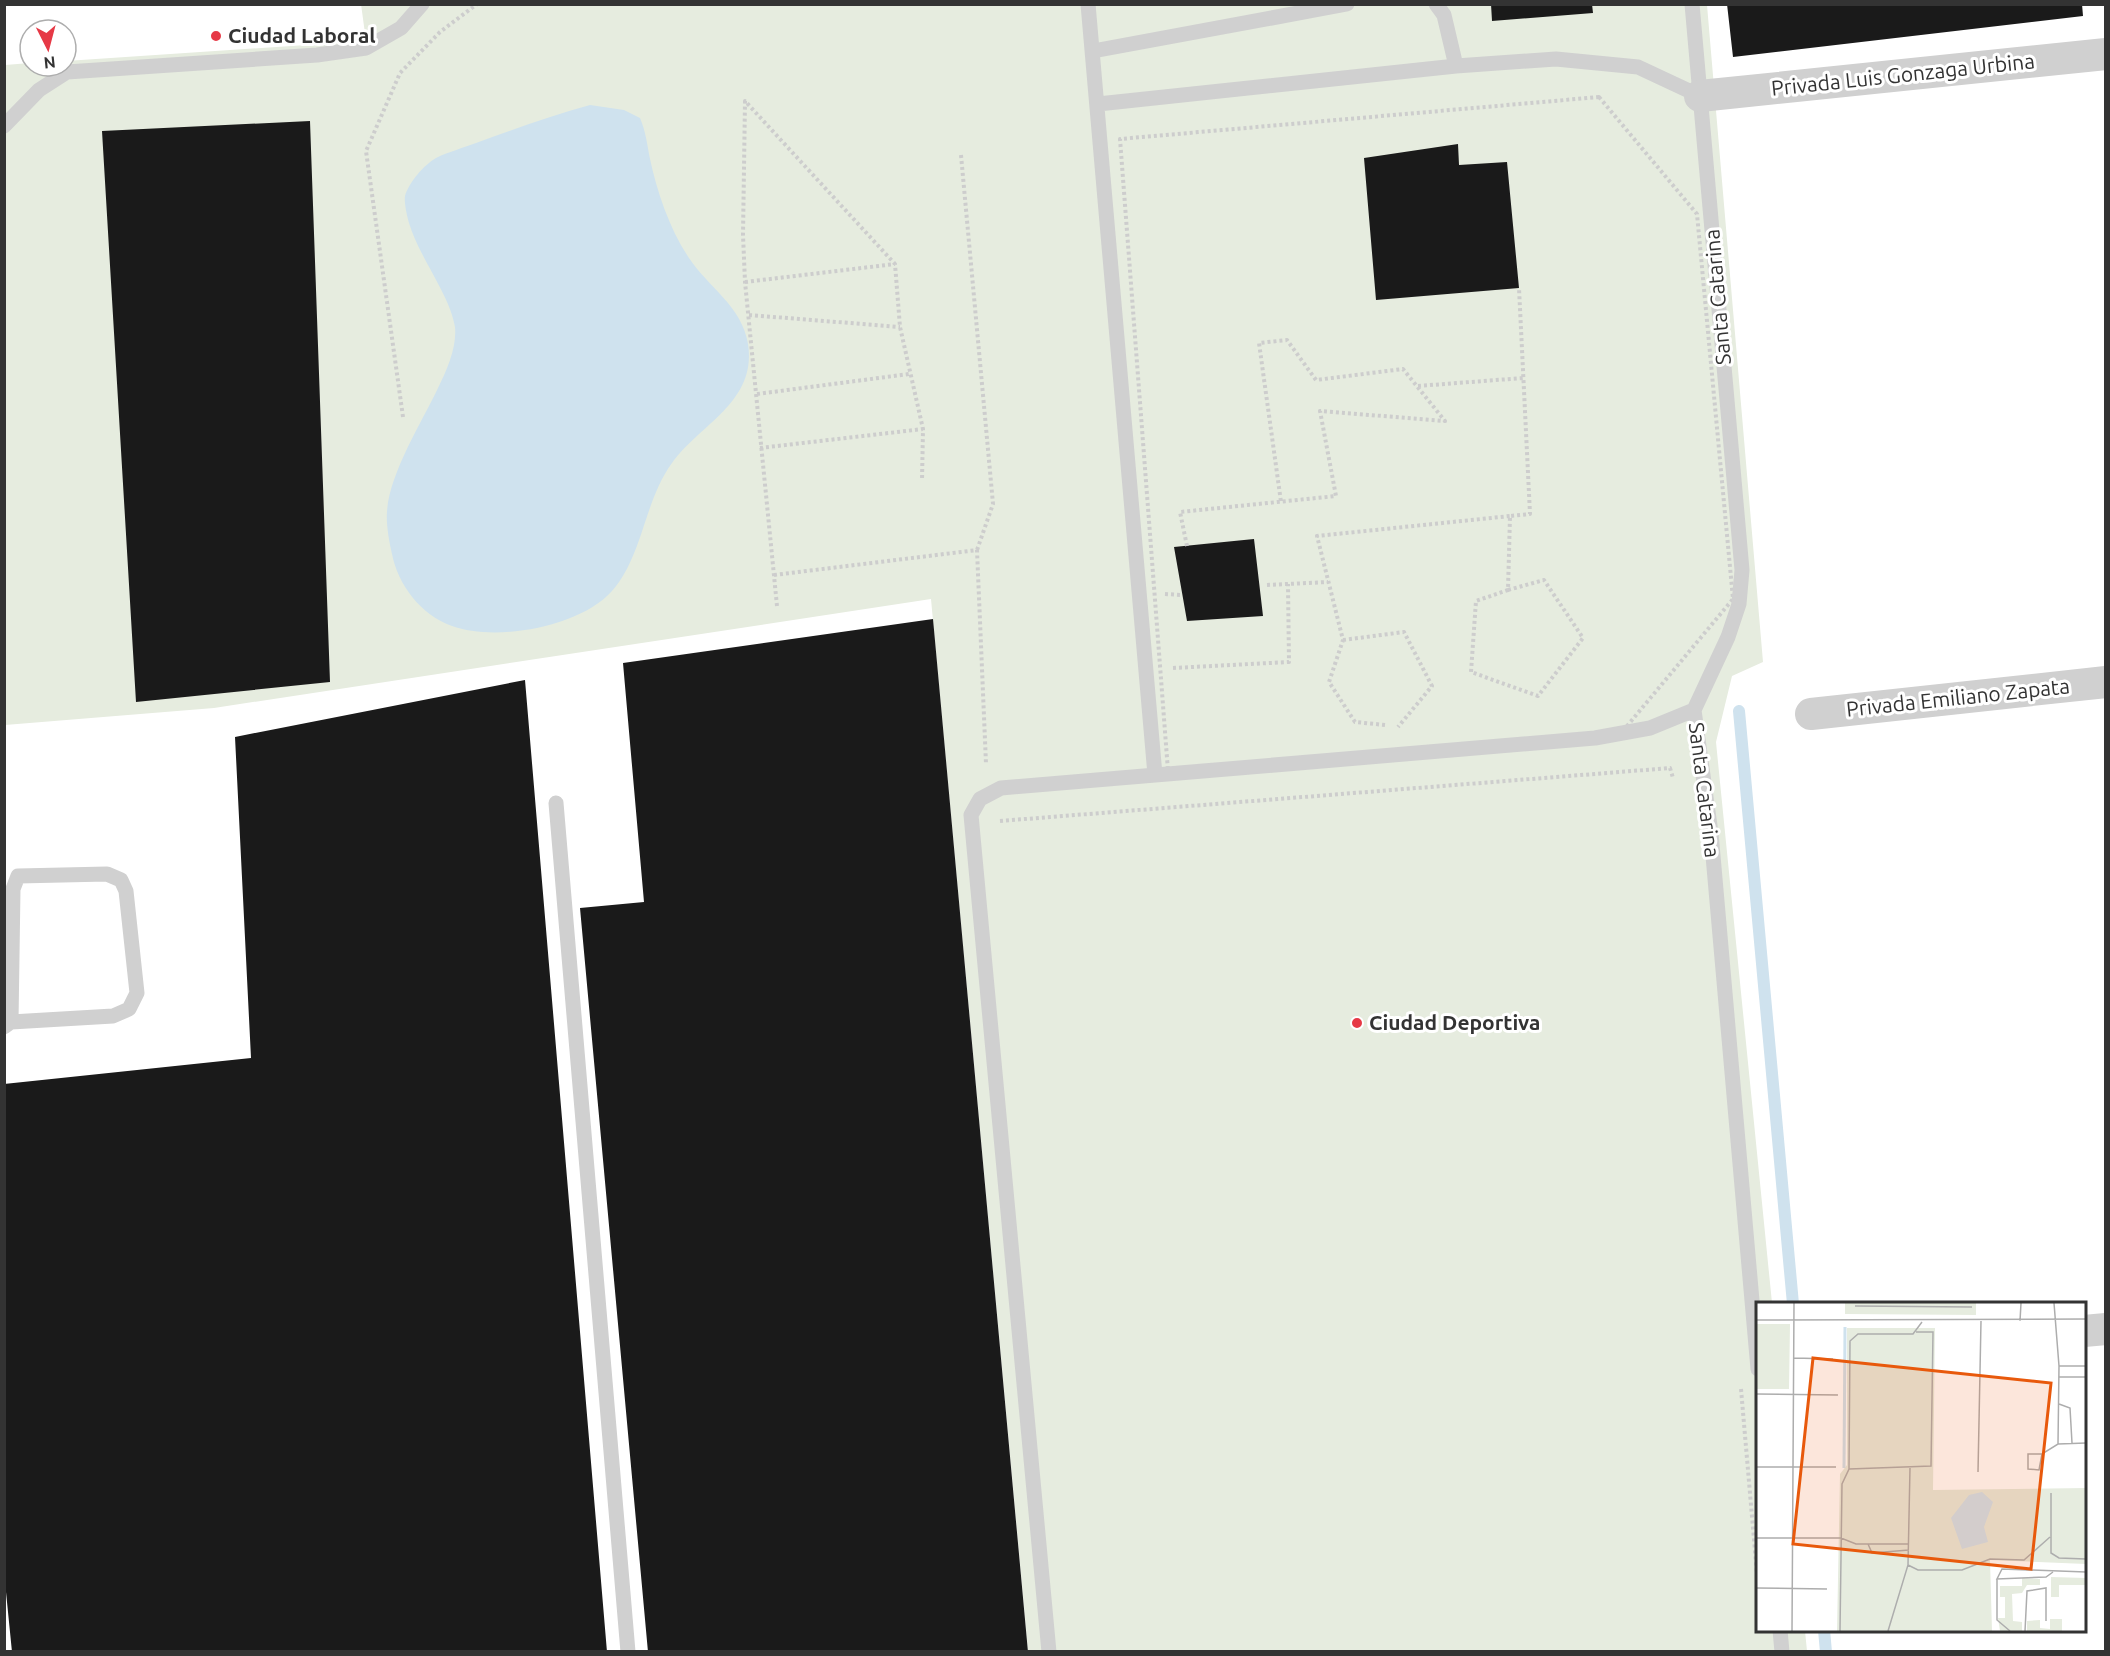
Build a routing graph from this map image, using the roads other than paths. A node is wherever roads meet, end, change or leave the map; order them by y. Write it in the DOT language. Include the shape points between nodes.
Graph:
graph roads {
  1 [pos="422,4"];
  2 [pos="1088,4"];
  3 [pos="1347,4"];
  4 [pos="1436,4"];
  5 [pos="1692,4"];
  6 [pos="1093,51"];
  7 [pos="2106,54"];
  8 [pos="1456,66"];
  9 [pos="1700,96"];
  10 [pos="1098,104"];
  11 [pos="4,126"];
  12 [pos="2106,682"];
  13 [pos="1694,710"];
  14 [pos="1810,714"];
  15 [pos="1155,775"];
  16 [pos="556,802"];
  17 [pos="8,1025"];
  18 [pos="2106,1329"];
  19 [pos="2086,1331"];
  20 [pos="1756,1346"];
  21 [pos="1780,1632"];
  22 [pos="628,1652"];
  23 [pos="1049,1652"];
  24 [pos="1782,1652"];
  1 -- 11 [label="lane" via="400,28 366,48 318,55 67,72 39,90"];
  2 -- 6 [label="lane"];
  3 -- 6 [label="lane"];
  4 -- 8 [label="lane" via="1444,15"];
  5 -- 9 [label="lane, Santa Catarina"];
  6 -- 10 [label="lane"];
  7 -- 9 [label="street, Privada Luis Gonzaga Urbina"];
  8 -- 9 [label="lane" via="1556,59 1600,61 1638,67"];
  8 -- 10 [label="lane"];
  9 -- 13 [label="lane, Santa Catarina" via="1742,570 1739,603 1728,637"];
  10 -- 15 [label="lane"];
  12 -- 14 [label="street, Privada Emiliano Zapata"];
  13 -- 15 [label="lane" via="1650,728 1595,738"];
  13 -- 20 [label="lane, Santa Catarina" via="1711,832"];
  15 -- 23 [label="lane" via="1001,788 980,799 971,816"];
  16 -- 22 [label="lane"];
  17 -- 17 [label="lane" via="113,1016 129,1009 137,993 126,891 121,880 107,874 18,876 12,889"];
  18 -- 19 [label="street"];
  21 -- 24 [label="lane"];
}
